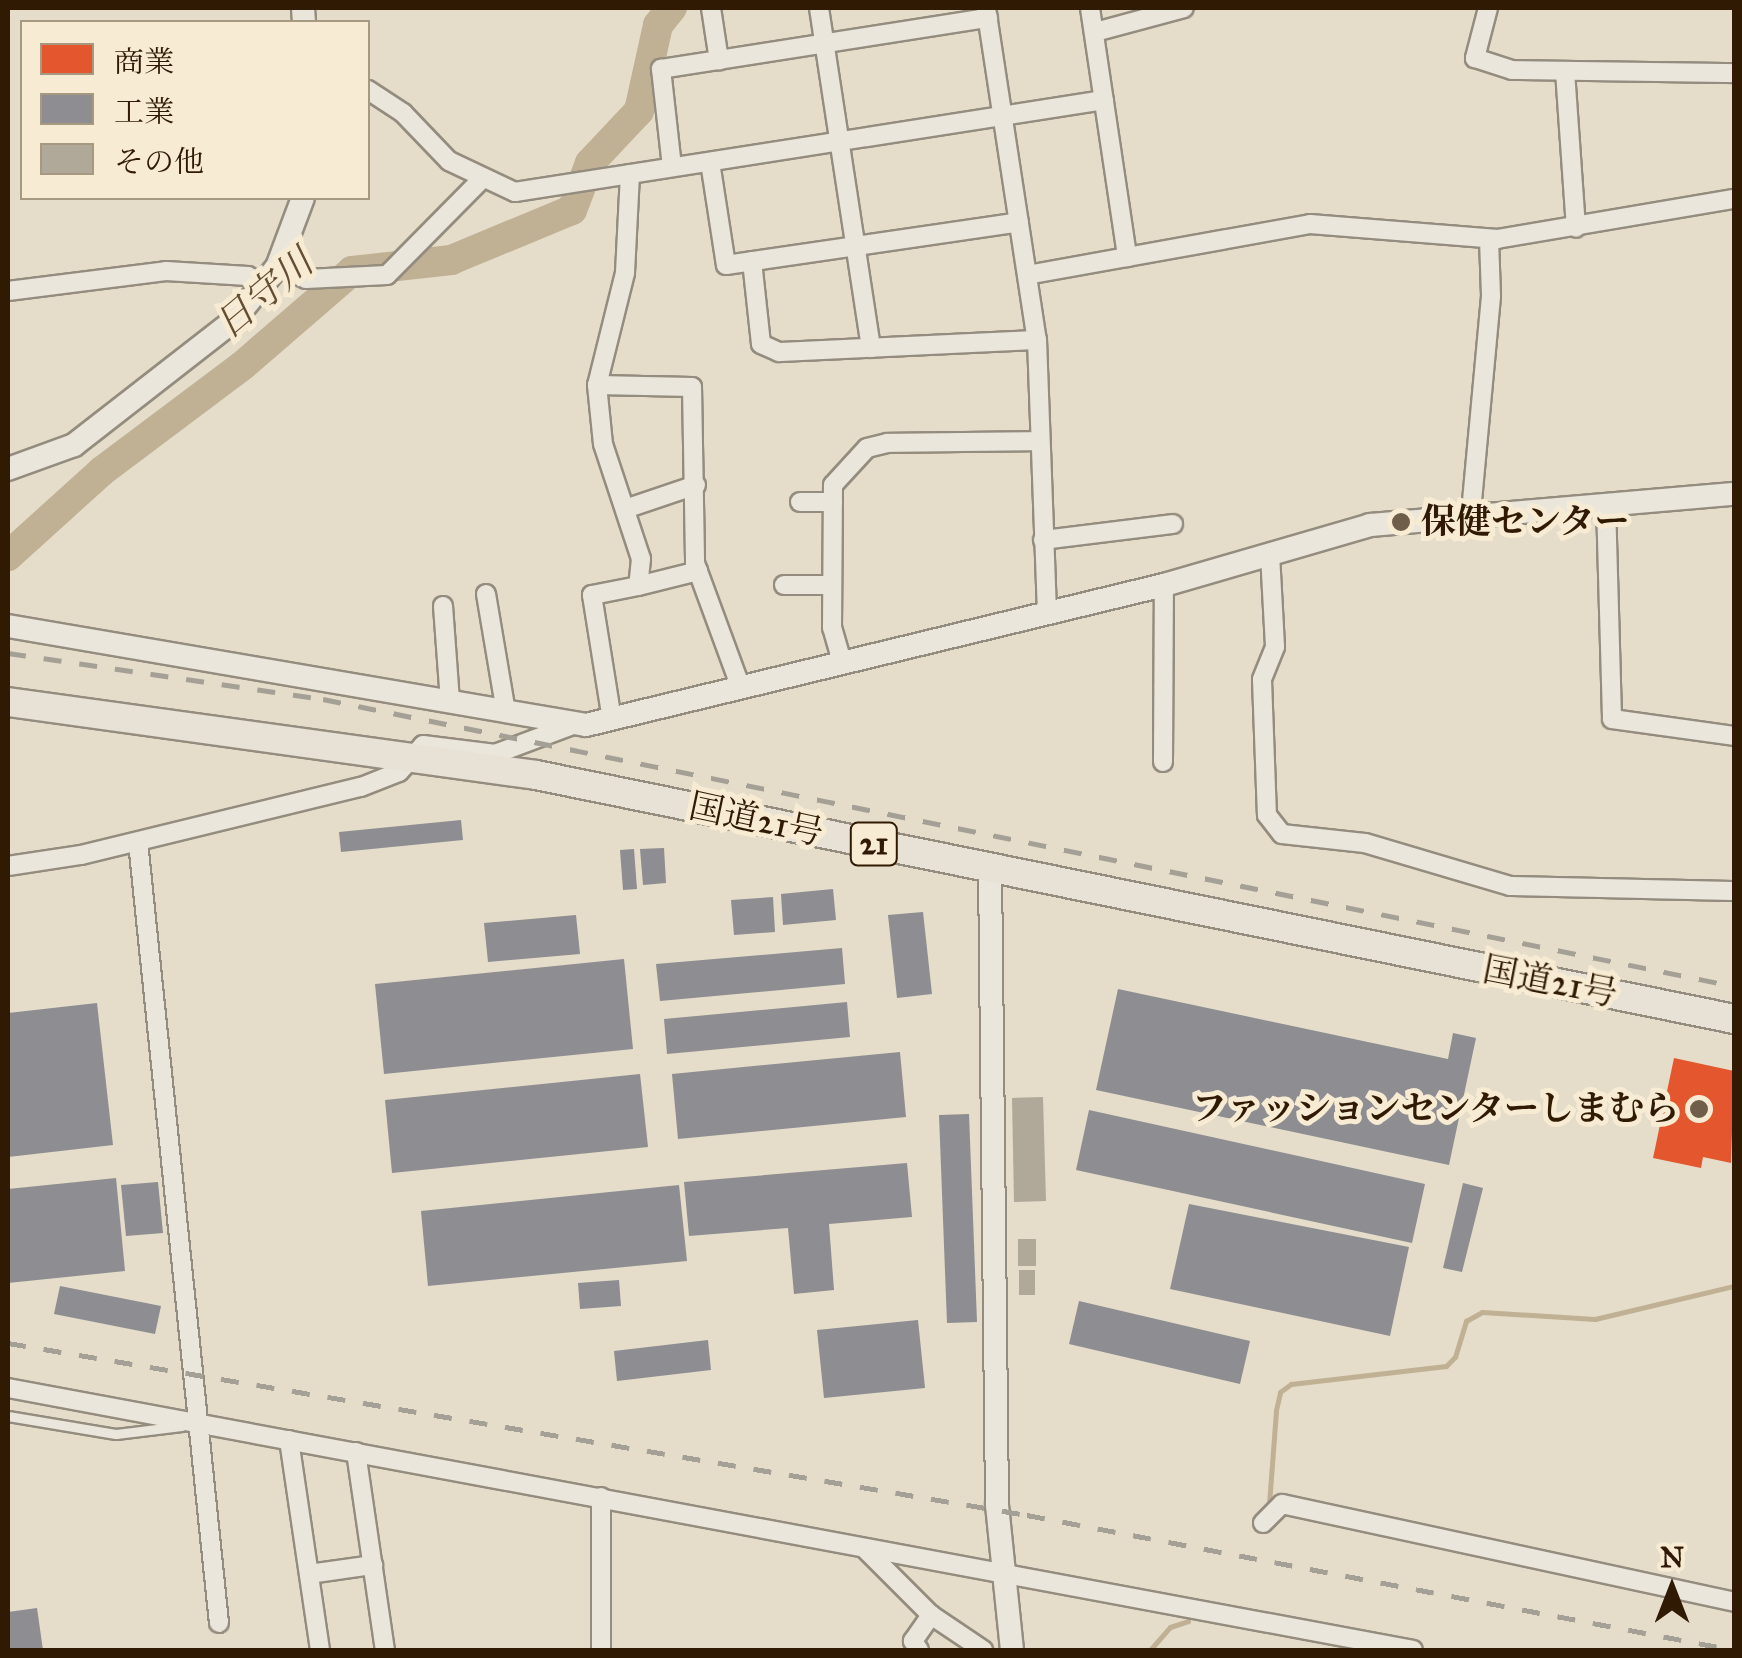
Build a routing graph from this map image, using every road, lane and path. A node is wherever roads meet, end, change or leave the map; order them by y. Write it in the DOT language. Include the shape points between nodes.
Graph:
graph roads {
  1 [pos="711,8"];
  2 [pos="819,8"];
  3 [pos="1090,8"];
  4 [pos="1184,8"];
  5 [pos="1488,8"];
  6 [pos="987,13"];
  7 [pos="1094,32"];
  8 [pos="825,43"];
  9 [pos="719,60"];
  10 [pos="1565,71"];
  11 [pos="1734,72"];
  12 [pos="370,92"];
  13 [pos="1104,100"];
  14 [pos="1003,116"];
  15 [pos="840,142"];
  16 [pos="710,162"];
  17 [pos="672,168"];
  18 [pos="630,174"];
  19 [pos="480,181"];
  20 [pos="1734,199"];
  21 [pos="302,200"];
  22 [pos="1019,222"];
  23 [pos="1576,228"];
  24 [pos="1488,240"];
  25 [pos="855,246"];
  26 [pos="1126,257"];
  27 [pos="752,261"];
  28 [pos="1027,275"];
  29 [pos="270,276"];
  30 [pos="8,290"];
  31 [pos="1038,340"];
  32 [pos="870,348"];
  33 [pos="597,385"];
  34 [pos="1040,440"];
  35 [pos="8,468"];
  36 [pos="696,485"];
  37 [pos="1734,494"];
  38 [pos="800,502"];
  39 [pos="833,502"];
  40 [pos="1606,503"];
  41 [pos="624,509"];
  42 [pos="1471,512"];
  43 [pos="1173,524"];
  44 [pos="1043,540"];
  45 [pos="1270,554"];
  46 [pos="698,572"];
  47 [pos="784,584"];
  48 [pos="1164,584"];
  49 [pos="638,586"];
  50 [pos="832,586"];
  51 [pos="486,594"];
  52 [pos="443,606"];
  53 [pos="1046,612"];
  54 [pos="8,626"];
  55 [pos="842,662"];
  56 [pos="740,688"];
  57 [pos="8,702"];
  58 [pos="450,702"];
  59 [pos="506,712"];
  60 [pos="612,720"];
  61 [pos="570,726"];
  62 [pos="1734,736"];
  63 [pos="410,758"];
  64 [pos="1163,762"];
  65 [pos="138,842"];
  66 [pos="8,866"];
  67 [pos="990,868"];
  68 [pos="1734,891"];
  69 [pos="1734,1019"];
  70 [pos="8,1388"];
  71 [pos="8,1416"];
  72 [pos="195,1424"];
  73 [pos="289,1440"];
  74 [pos="356,1452"];
  75 [pos="601,1496"];
  76 [pos="1264,1523"];
  77 [pos="865,1549"];
  78 [pos="373,1565"];
  79 [pos="309,1574"];
  80 [pos="1002,1574"];
  81 [pos="1734,1602"];
  82 [pos="931,1615"];
  83 [pos="219,1623"];
  84 [pos="320,1650"];
  85 [pos="385,1650"];
  86 [pos="601,1650"];
  87 [pos="919,1650"];
  88 [pos="982,1650"];
  89 [pos="1012,1650"];
  90 [pos="1413,1650"];
  1 -- 9 [label="street"];
  2 -- 8 [label="street"];
  3 -- 7 [label="street"];
  4 -- 7 [label="street"];
  5 -- 10 [label="street" via="1475,58 1512,70"];
  6 -- 8 [label="street"];
  6 -- 14 [label="street"];
  7 -- 13 [label="street"];
  8 -- 9 [label="street"];
  8 -- 15 [label="street"];
  9 -- 17 [label="street" via="660,69"];
  10 -- 11 [label="street"];
  10 -- 23 [label="street"];
  12 -- 19 [label="street"];
  13 -- 14 [label="street"];
  13 -- 26 [label="street"];
  14 -- 15 [label="street"];
  14 -- 22 [label="street"];
  15 -- 16 [label="street"];
  15 -- 25 [label="street"];
  16 -- 17 [label="street"];
  16 -- 27 [label="street" via="726,265"];
  17 -- 18 [label="street"];
  18 -- 19 [label="street" via="515,192"];
  18 -- 33 [label="street" via="624,273"];
  19 -- 29 [label="street" via="387,274"];
  20 -- 23 [label="street"];
  21 -- 29 [label="street"];
  22 -- 25 [label="street"];
  22 -- 28 [label="street"];
  23 -- 24 [label="street"];
  24 -- 26 [label="street" via="1310,224"];
  24 -- 42 [label="street" via="1491,296"];
  25 -- 27 [label="street"];
  25 -- 32 [label="street"];
  26 -- 28 [label="street"];
  27 -- 32 [label="street" via="761,344 778,352"];
  28 -- 31 [label="street"];
  29 -- 30 [label="street" via="166,271"];
  29 -- 35 [label="street" via="217,334 74,445"];
  31 -- 32 [label="street"];
  31 -- 34 [label="street"];
  33 -- 36 [label="street" via="692,387"];
  33 -- 41 [label="street" via="603,444"];
  34 -- 39 [label="street" via="886,442 867,448 833,485"];
  34 -- 44 [label="street"];
  36 -- 41 [label="street"];
  36 -- 46 [label="street"];
  37 -- 40 [label="street"];
  38 -- 39 [label="street"];
  39 -- 50 [label="street"];
  40 -- 42 [label="street"];
  40 -- 62 [label="street" via="1612,719"];
  41 -- 49 [label="street" via="641,559"];
  42 -- 45 [label="street" via="1370,525"];
  43 -- 44 [label="street"];
  44 -- 53 [label="street"];
  45 -- 48 [label="street"];
  45 -- 68 [label="street" via="1274,647 1262,680 1267,815 1282,834 1365,843 1510,886"];
  46 -- 49 [label="street"];
  46 -- 56 [label="street"];
  47 -- 50 [label="street"];
  48 -- 53 [label="street"];
  48 -- 64 [label="street"];
  49 -- 60 [label="street" via="592,596"];
  50 -- 55 [label="street" via="832,628"];
  51 -- 59 [label="street"];
  52 -- 58 [label="street"];
  53 -- 55 [label="street"];
  54 -- 58 [label="street"];
  55 -- 56 [label="street"];
  56 -- 60 [label="street"];
  57 -- 63 [label="highway, 国道21号 / 21"];
  58 -- 59 [label="street"];
  59 -- 61 [label="street"];
  60 -- 61 [label="street"];
  61 -- 63 [label="street" via="505,752 423,745"];
  63 -- 65 [label="street" via="398,772 361,788"];
  63 -- 67 [label="highway, 国道21号 / 21" via="536,774"];
  65 -- 66 [label="street"];
  65 -- 72 [label="street" via="153,942"];
  67 -- 69 [label="highway, 国道21号 / 21"];
  67 -- 80 [label="street"];
  70 -- 72 [label="street"];
  71 -- 72 [label="lane" via="116,1434"];
  72 -- 73 [label="street"];
  72 -- 83 [label="street"];
  73 -- 74 [label="street"];
  73 -- 79 [label="street"];
  74 -- 75 [label="street"];
  74 -- 78 [label="street"];
  75 -- 77 [label="street"];
  75 -- 86 [label="street"];
  76 -- 81 [label="street" via="1282,1504"];
  77 -- 80 [label="street"];
  77 -- 82 [label="street"];
  78 -- 79 [label="street"];
  78 -- 85 [label="street"];
  79 -- 84 [label="street"];
  80 -- 89 [label="street"];
  80 -- 90 [label="street"];
  82 -- 87 [label="street" via="913,1641"];
  82 -- 88 [label="street"];
}
